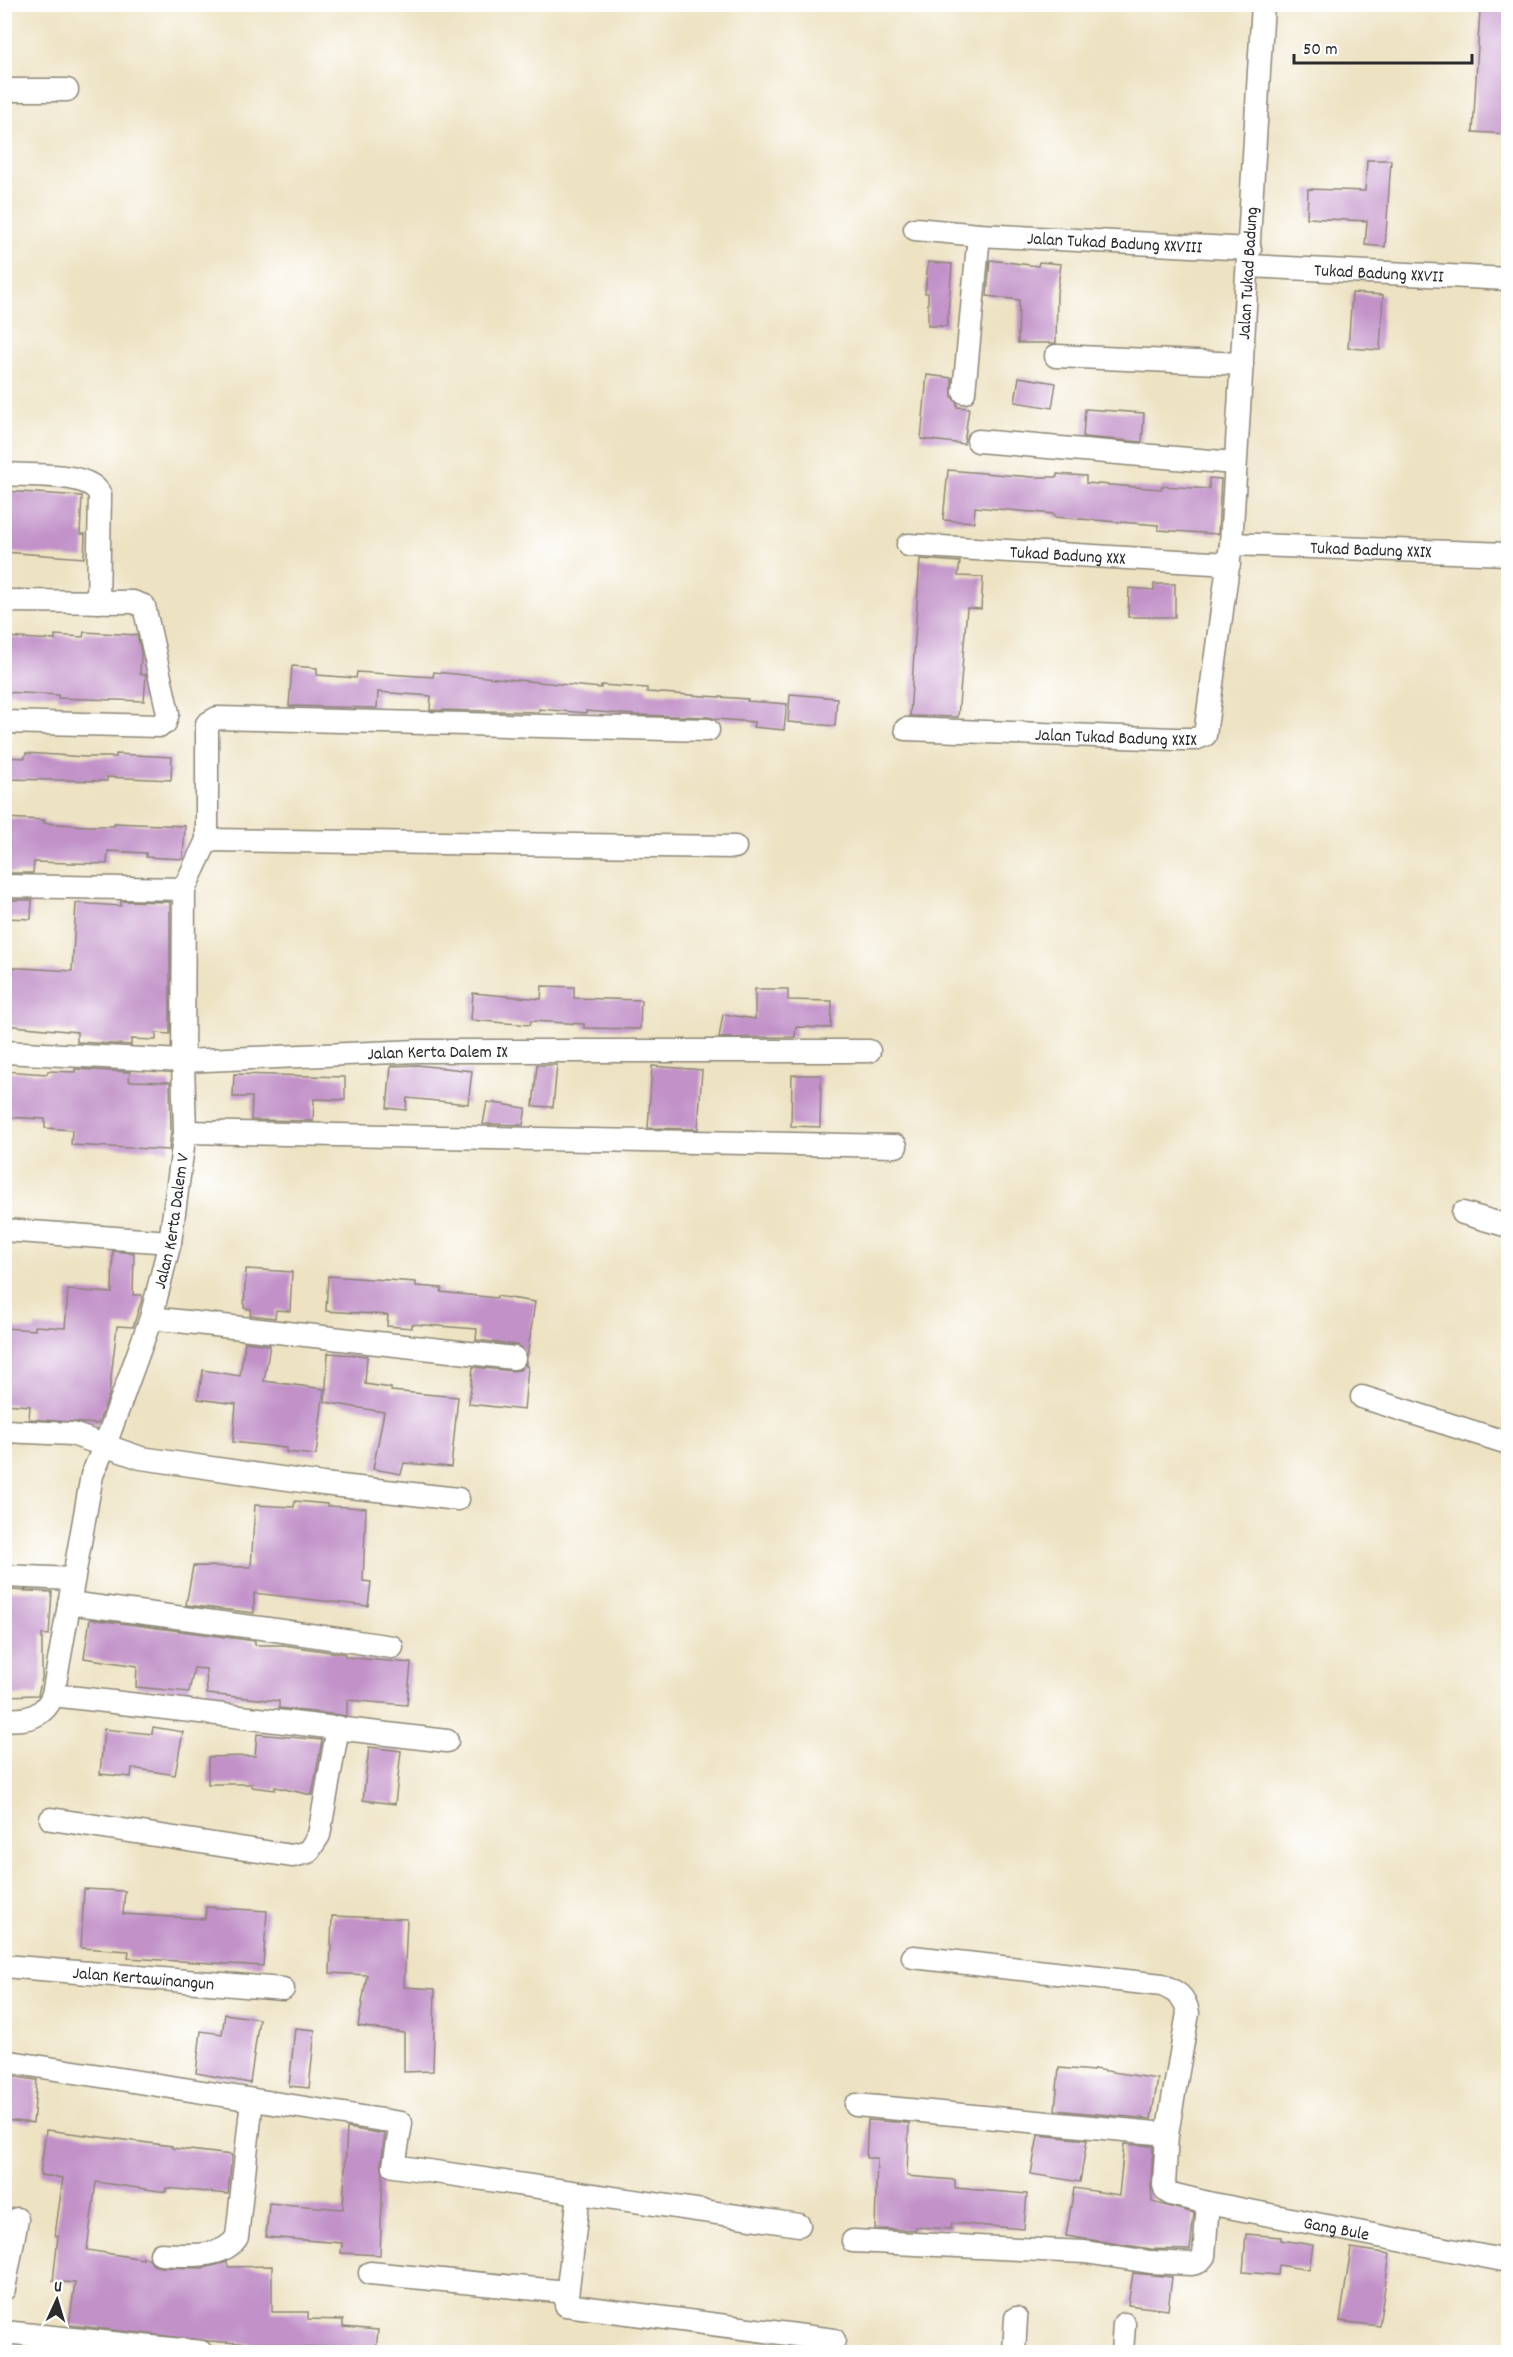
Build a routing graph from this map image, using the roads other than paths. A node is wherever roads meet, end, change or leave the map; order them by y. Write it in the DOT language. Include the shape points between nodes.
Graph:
graph roads {
  1 [pos="1263,4"];
  2 [pos="4,90"];
  3 [pos="67,90"];
  4 [pos="915,229"];
  5 [pos="979,235"];
  6 [pos="1250,257"];
  7 [pos="1509,279"];
  8 [pos="1056,356"];
  9 [pos="1242,364"];
  10 [pos="964,392"];
  11 [pos="978,441"];
  12 [pos="1234,464"];
  13 [pos="4,474"];
  14 [pos="908,545"];
  15 [pos="1230,554"];
  16 [pos="1509,554"];
  17 [pos="4,601"];
  18 [pos="98,602"];
  19 [pos="4,722"];
  20 [pos="906,729"];
  21 [pos="708,730"];
  22 [pos="207,840"];
  23 [pos="735,847"];
  24 [pos="4,886"];
  25 [pos="184,889"];
  26 [pos="869,1051"];
  27 [pos="4,1052"];
  28 [pos="183,1061"];
  29 [pos="185,1132"];
  30 [pos="896,1146"];
  31 [pos="1463,1213"];
  32 [pos="1509,1226"];
  33 [pos="4,1230"];
  34 [pos="170,1242"];
  35 [pos="151,1318"];
  36 [pos="514,1358"];
  37 [pos="1362,1397"];
  38 [pos="4,1431"];
  39 [pos="1509,1443"];
  40 [pos="105,1445"];
  41 [pos="458,1499"];
  42 [pos="4,1576"];
  43 [pos="73,1579"];
  44 [pos="69,1603"];
  45 [pos="392,1647"];
  46 [pos="50,1702"];
  47 [pos="4,1719"];
  48 [pos="338,1727"];
  49 [pos="447,1741"];
  50 [pos="51,1819"];
  51 [pos="913,1957"];
  52 [pos="4,1966"];
  53 [pos="283,1989"];
  54 [pos="4,2061"];
  55 [pos="252,2100"];
  56 [pos="856,2105"];
  57 [pos="1167,2134"];
  58 [pos="579,2193"];
  59 [pos="1208,2203"];
  60 [pos="17,2219"];
  61 [pos="799,2225"];
  62 [pos="853,2241"];
  63 [pos="161,2254"];
  64 [pos="1509,2261"];
  65 [pos="370,2273"];
  66 [pos="4,2289"];
  67 [pos="567,2292"];
  68 [pos="1017,2318"];
  69 [pos="1124,2324"];
  70 [pos="4,2332"];
  71 [pos="834,2340"];
  72 [pos="201,2352"];
  73 [pos="1014,2352"];
  74 [pos="1122,2352"];
  1 -- 6 [label="street, Jalan Tukad Badung"];
  2 -- 3 [label="street"];
  4 -- 5 [label="street, Jalan Tukad Badung XXVIII"];
  5 -- 6 [label="street, Jalan Tukad Badung XXVIII"];
  5 -- 10 [label="street"];
  6 -- 7 [label="street, Tukad Badung XXVII"];
  6 -- 9 [label="street, Jalan Tukad Badung"];
  8 -- 9 [label="street"];
  9 -- 12 [label="street, Jalan Tukad Badung"];
  11 -- 12 [label="street"];
  12 -- 15 [label="street, Jalan Tukad Badung"];
  13 -- 18 [label="street" via="80,478 98,488"];
  14 -- 15 [label="street, Tukad Badung XXX"];
  15 -- 16 [label="street, Tukad Badung XXIX"];
  15 -- 20 [label="street, Jalan Tukad Badung XXIX" via="1203,737"];
  17 -- 18 [label="street"];
  18 -- 19 [label="street" via="133,602 144,606 168,713 165,723 159,726"];
  21 -- 22 [label="street, Jalan Kerta Dalem V" via="217,718 209,721 205,732"];
  22 -- 23 [label="street"];
  22 -- 25 [label="street, Jalan Kerta Dalem V"];
  24 -- 25 [label="street"];
  25 -- 28 [label="street, Jalan Kerta Dalem V"];
  26 -- 28 [label="street, Jalan Kerta Dalem IX" via="418,1051"];
  27 -- 28 [label="street, Jalan Kerta Dalem IX"];
  28 -- 29 [label="street, Jalan Kerta Dalem V"];
  29 -- 30 [label="street"];
  29 -- 34 [label="street, Jalan Kerta Dalem V"];
  31 -- 32 [label="street"];
  33 -- 34 [label="street"];
  34 -- 35 [label="street, Jalan Kerta Dalem V"];
  35 -- 36 [label="street"];
  35 -- 40 [label="street, Jalan Kerta Dalem V"];
  37 -- 39 [label="street"];
  38 -- 40 [label="street" via="72,1434"];
  40 -- 41 [label="street" via="141,1458 323,1485"];
  40 -- 43 [label="street, Jalan Kerta Dalem V" via="92,1475"];
  42 -- 43 [label="street"];
  43 -- 44 [label="street, Jalan Kerta Dalem V"];
  44 -- 45 [label="street"];
  44 -- 46 [label="street, Jalan Kerta Dalem V"];
  46 -- 47 [label="street" via="31,1718"];
  46 -- 48 [label="street"];
  48 -- 49 [label="street"];
  48 -- 50 [label="street" via="319,1835 308,1852 299,1855"];
  51 -- 57 [label="street" via="1162,1985 1179,1993 1188,2013"];
  52 -- 53 [label="street, Jalan Kertawinangun"];
  54 -- 55 [label="street"];
  55 -- 58 [label="street" via="401,2123 394,2166"];
  55 -- 63 [label="street" via="237,2237 225,2250 194,2255"];
  56 -- 57 [label="street"];
  57 -- 59 [label="street, Gang Bule" via="1166,2191"];
  58 -- 61 [label="street"];
  58 -- 67 [label="street"];
  59 -- 62 [label="street" via="1204,2256 1192,2264 1084,2252"];
  59 -- 64 [label="street, Gang Bule"];
  60 -- 66 [label="street"];
  65 -- 67 [label="street"];
  67 -- 71 [label="street" via="566,2305"];
  68 -- 73 [label="street"];
  69 -- 74 [label="street"];
  70 -- 72 [label="street"];
}
